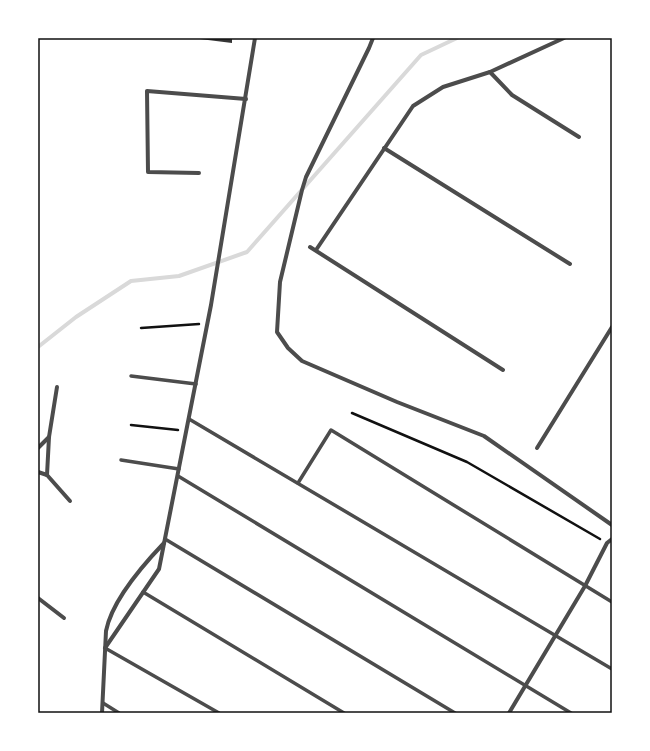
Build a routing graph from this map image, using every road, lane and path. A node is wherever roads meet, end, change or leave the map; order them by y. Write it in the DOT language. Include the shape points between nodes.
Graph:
graph roads {
  1 [pos="255,38"];
  2 [pos="373,38"];
  3 [pos="564,38"];
  4 [pos="490,72"];
  5 [pos="246,99"];
  6 [pos="579,137"];
  7 [pos="384,148"];
  8 [pos="199,172"];
  9 [pos="310,247"];
  10 [pos="316,250"];
  11 [pos="570,264"];
  12 [pos="207,324"];
  13 [pos="612,326"];
  14 [pos="141,328"];
  15 [pos="503,370"];
  16 [pos="131,376"];
  17 [pos="196,384"];
  18 [pos="57,387"];
  19 [pos="352,413"];
  20 [pos="189,419"];
  21 [pos="131,425"];
  22 [pos="186,431"];
  23 [pos="49,437"];
  24 [pos="38,448"];
  25 [pos="537,448"];
  26 [pos="121,460"];
  27 [pos="179,469"];
  28 [pos="38,472"];
  29 [pos="47,475"];
  30 [pos="178,476"];
  31 [pos="298,483"];
  32 [pos="70,501"];
  33 [pos="612,525"];
  34 [pos="612,539"];
  35 [pos="165,541"];
  36 [pos="607,543"];
  37 [pos="585,586"];
  38 [pos="142,592"];
  39 [pos="38,598"];
  40 [pos="612,602"];
  41 [pos="64,618"];
  42 [pos="555,635"];
  43 [pos="105,648"];
  44 [pos="612,669"];
  45 [pos="525,686"];
  46 [pos="103,703"];
  47 [pos="102,713"];
  48 [pos="119,713"];
  49 [pos="219,713"];
  50 [pos="344,713"];
  51 [pos="455,713"];
  52 [pos="509,713"];
  53 [pos="571,713"];
  1 -- 5 [label="street"];
  2 -- 33 [label="street" via="306,177 280,282 277,332 288,348 302,361 484,436"];
  3 -- 4 [label="street"];
  4 -- 6 [label="street" via="512,95"];
  4 -- 7 [label="street" via="444,87 422,99 413,106"];
  5 -- 8 [label="street" via="147,91 148,172"];
  5 -- 12 [label="street"];
  7 -- 10 [label="street"];
  7 -- 11 [label="street"];
  9 -- 10 [label="street"];
  10 -- 15 [label="street"];
  12 -- 14 [label="path"];
  12 -- 17 [label="street"];
  13 -- 25 [label="street"];
  16 -- 17 [label="street"];
  17 -- 20 [label="street"];
  18 -- 23 [label="street"];
  19 -- 36 [label="path" via="467,462"];
  20 -- 22 [label="street"];
  20 -- 31 [label="street"];
  21 -- 22 [label="path"];
  22 -- 27 [label="street"];
  23 -- 24 [label="street"];
  23 -- 29 [label="street"];
  26 -- 27 [label="street"];
  27 -- 30 [label="street"];
  28 -- 29 [label="street"];
  29 -- 32 [label="street"];
  30 -- 35 [label="street"];
  30 -- 45 [label="street"];
  31 -- 37 [label="street" via="331,430"];
  31 -- 42 [label="street"];
  34 -- 36 [label="street"];
  35 -- 38 [label="street" via="159,568"];
  35 -- 43 [label="street" via="133,578 108,619"];
  35 -- 51 [label="street"];
  36 -- 37 [label="street"];
  37 -- 40 [label="street"];
  37 -- 42 [label="street"];
  38 -- 43 [label="street"];
  38 -- 50 [label="street"];
  39 -- 41 [label="street"];
  42 -- 44 [label="street"];
  42 -- 45 [label="street"];
  43 -- 46 [label="street"];
  43 -- 49 [label="street"];
  45 -- 52 [label="street"];
  45 -- 53 [label="street"];
  46 -- 47 [label="street"];
  46 -- 48 [label="street"];
}
